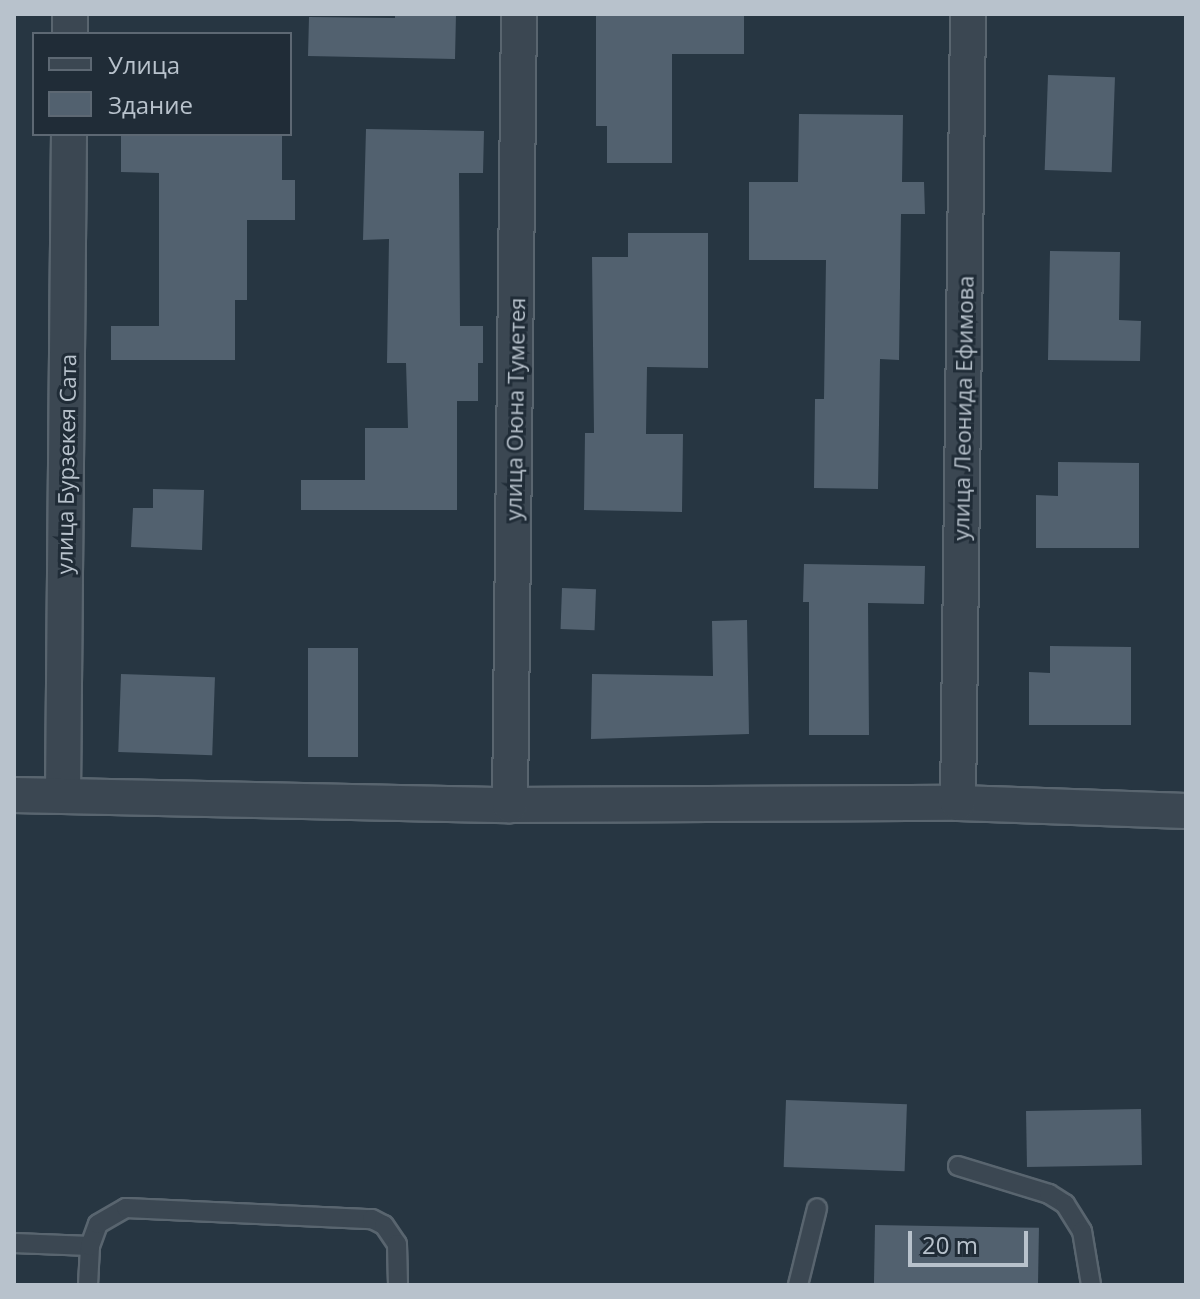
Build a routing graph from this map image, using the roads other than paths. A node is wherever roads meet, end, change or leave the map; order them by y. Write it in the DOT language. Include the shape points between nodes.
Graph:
graph roads {
  1 [pos="519,14"];
  2 [pos="968,14"];
  3 [pos="69,136"];
  4 [pos="63,794"];
  5 [pos="14,795"];
  6 [pos="958,803"];
  7 [pos="510,805"];
  8 [pos="1186,811"];
  9 [pos="958,1166"];
  10 [pos="817,1208"];
  11 [pos="14,1243"];
  12 [pos="90,1246"];
  13 [pos="88,1285"];
  14 [pos="398,1285"];
  15 [pos="798,1285"];
  16 [pos="1091,1285"];
  1 -- 7 [label="street, улица Оюна Туметея"];
  2 -- 6 [label="street, улица Леонида Ефимова"];
  3 -- 4 [label="street, улица Бурзекея Сата"];
  4 -- 5 [label="street"];
  4 -- 7 [label="street"];
  6 -- 7 [label="street"];
  6 -- 8 [label="street"];
  9 -- 16 [label="lane" via="1065,1204 1082,1231"];
  10 -- 15 [label="lane"];
  11 -- 12 [label="lane"];
  12 -- 13 [label="lane"];
  12 -- 14 [label="lane" via="106,1215 126,1208 361,1217 384,1225 392,1235 399,1255"];
}
